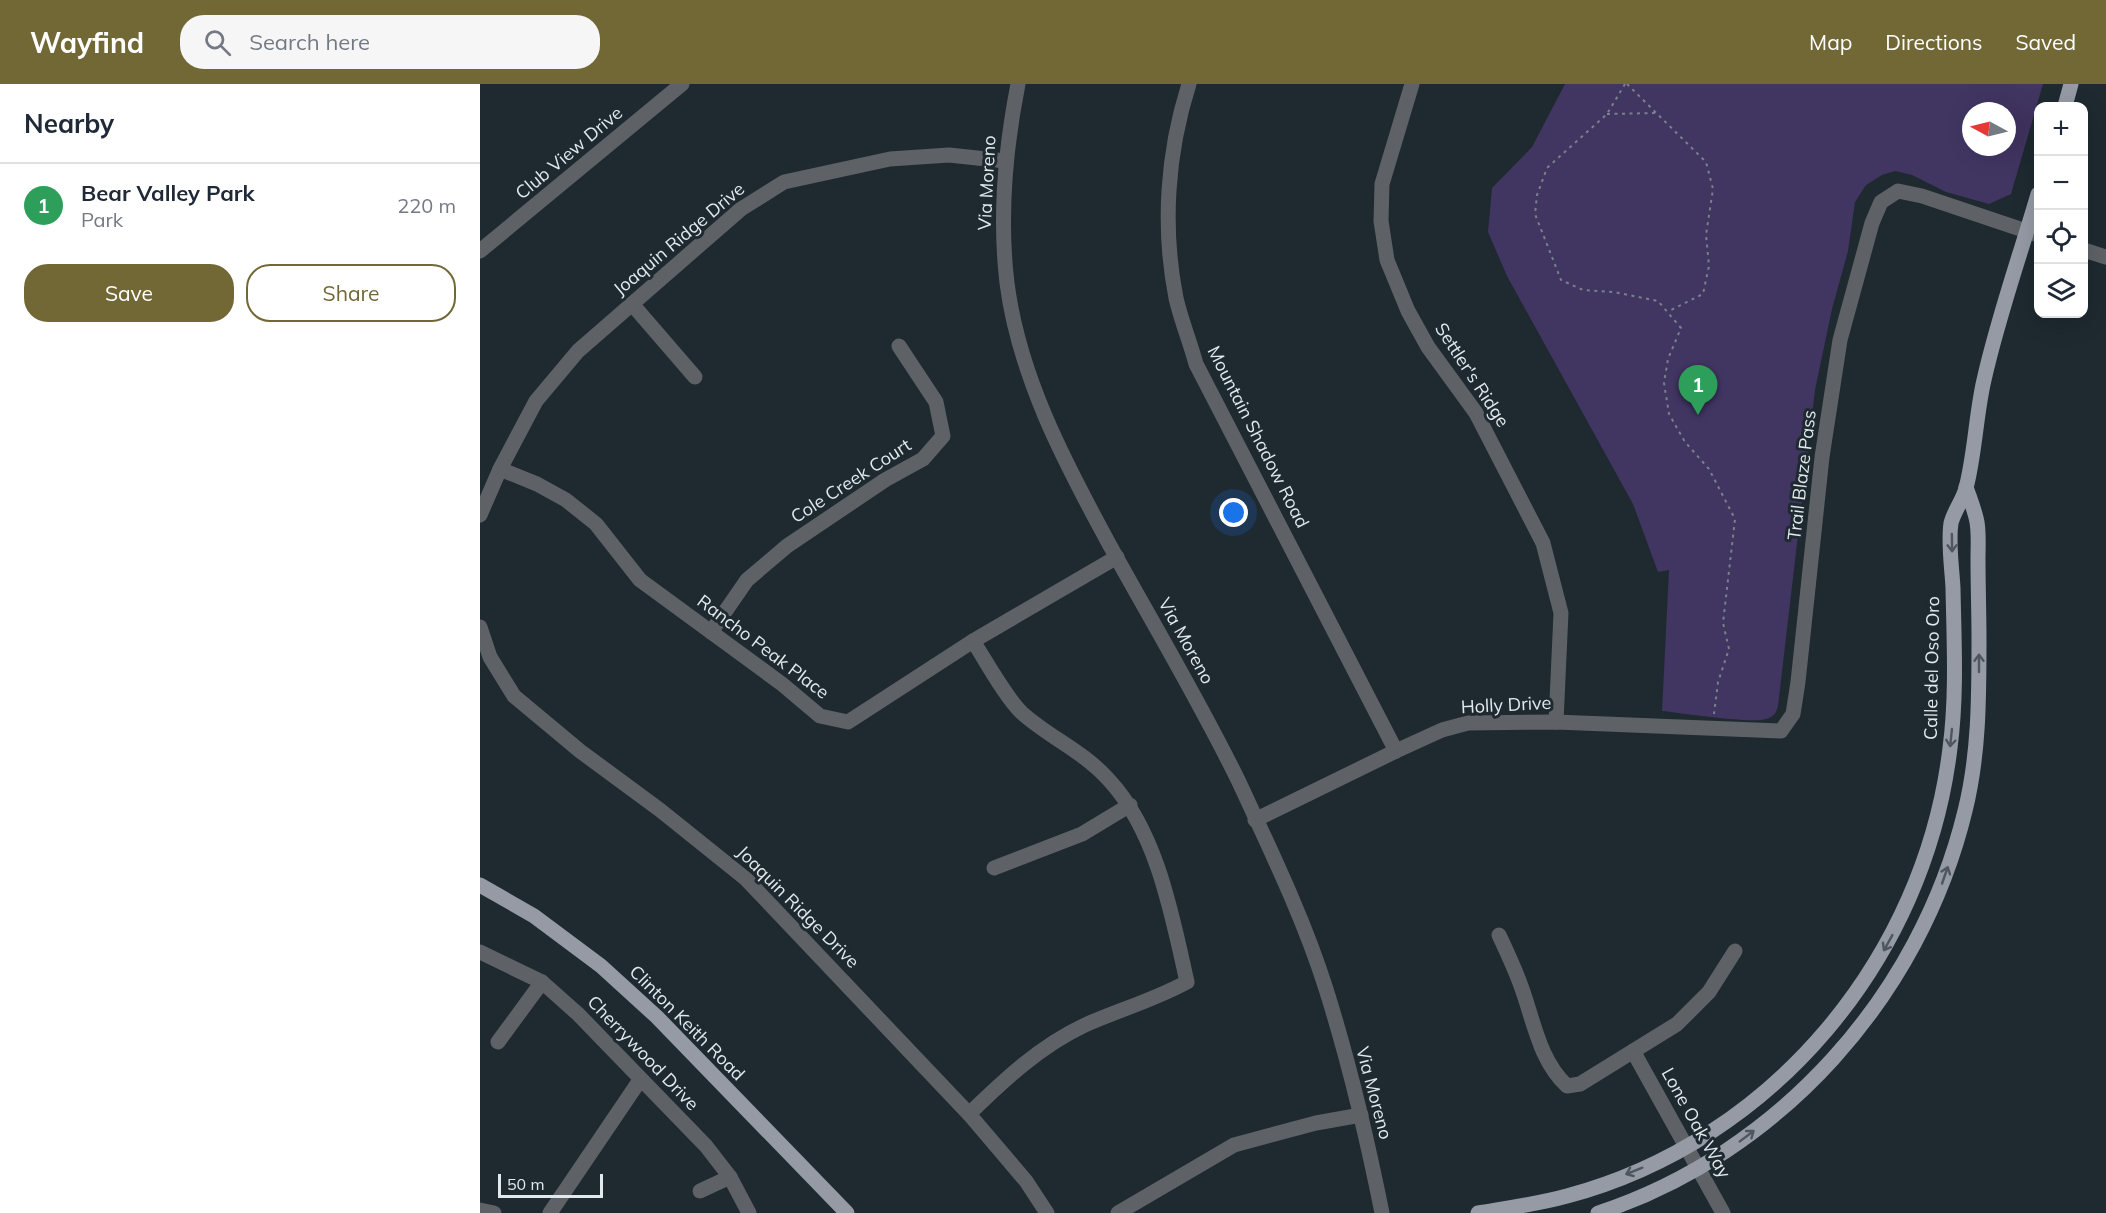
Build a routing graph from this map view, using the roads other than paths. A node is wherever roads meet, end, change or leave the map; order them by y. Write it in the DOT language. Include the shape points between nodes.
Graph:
graph roads {
  1 [pos="682,84"];
  2 [pos="1018,84"];
  3 [pos="1189,84"];
  4 [pos="1412,84"];
  5 [pos="2071,84"];
  6 [pos="2066,102"];
  7 [pos="1005,160"];
  8 [pos="2036,210"];
  9 [pos="2033,233"];
  10 [pos="480,251"];
  11 [pos="2088,251"];
  12 [pos="2106,257"];
  13 [pos="632,304"];
  14 [pos="899,346"];
  15 [pos="695,377"];
  16 [pos="500,469"];
  17 [pos="1966,487"];
  18 [pos="480,515"];
  19 [pos="1117,557"];
  20 [pos="480,627"];
  21 [pos="711,632"];
  22 [pos="973,641"];
  23 [pos="485,659"];
  24 [pos="1556,722"];
  25 [pos="1780,731"];
  26 [pos="1396,751"];
  27 [pos="1130,805"];
  28 [pos="1255,820"];
  29 [pos="994,868"];
  30 [pos="480,885"];
  31 [pos="1901,917"];
  32 [pos="1923,929"];
  33 [pos="1499,934"];
  34 [pos="1736,951"];
  35 [pos="480,952"];
  36 [pos="542,982"];
  37 [pos="498,1042"];
  38 [pos="1634,1051"];
  39 [pos="640,1080"];
  40 [pos="969,1113"];
  41 [pos="1361,1115"];
  42 [pos="1687,1146"];
  43 [pos="1697,1167"];
  44 [pos="730,1177"];
  45 [pos="700,1191"];
  46 [pos="480,1210"];
  47 [pos="494,1213"];
  48 [pos="550,1213"];
  49 [pos="749,1213"];
  50 [pos="847,1213"];
  51 [pos="1047,1213"];
  52 [pos="1118,1213"];
  53 [pos="1382,1213"];
  54 [pos="1478,1213"];
  55 [pos="1598,1213"];
  56 [pos="1724,1213"];
  1 -- 10 [label="street, Club View Drive"];
  2 -- 7 [label="street, Via Moreno"];
  3 -- 26 [label="street, Mountain Shadow Road" via="1170,170 1167,226 1176,298 1196,364"];
  4 -- 24 [label="street, Settler's Ridge" via="1382,184 1381,221 1387,260 1408,311 1428,347 1476,413 1543,543 1561,613"];
  5 -- 6 [label="main road"];
  7 -- 13 [label="street, Joaquin Ridge Drive" via="923,155 784,182 741,209"];
  7 -- 19 [label="street, Via Moreno" via="1007,285 1025,360 1064,459"];
  8 -- 9 [label="main road, Calle del Oso Oro"];
  9 -- 17 [label="main road, Calle del Oso Oro" via="1983,383"];
  9 -- 25 [label="street, Trail Blaze Pass" via="1898,191 1881,202 1840,340 1822,457 1798,682 1793,714"];
  11 -- 12 [label="street"];
  13 -- 15 [label="street"];
  13 -- 16 [label="street, Joaquin Ridge Drive" via="578,351 536,401"];
  14 -- 21 [label="street, Cole Creek Court" via="936,402 943,436 923,459 787,546 747,580"];
  16 -- 18 [label="street, Joaquin Ridge Drive"];
  16 -- 21 [label="street, Rancho Peak Place" via="537,484 596,524 640,580"];
  17 -- 31 [label="main road, Calle del Oso Oro, one-way" via="1951,524 1955,684 1950,750 1928,851"];
  32 -- 17 [label="main road, Calle del Oso Oro, one-way" via="1940,892 1965,811 1979,709 1977,522"];
  19 -- 22 [label="street, Rancho Peak Place"];
  19 -- 28 [label="street, Via Moreno" via="1220,745"];
  20 -- 23 [label="street, Joaquin Ridge Drive"];
  21 -- 22 [label="street, Rancho Peak Place" via="820,716 848,722"];
  22 -- 27 [label="street" via="1021,712 1083,754"];
  23 -- 40 [label="street, Joaquin Ridge Drive" via="514,696 746,879"];
  24 -- 25 [label="street, Holly Drive"];
  24 -- 26 [label="street, Holly Drive" via="1468,723"];
  26 -- 28 [label="street, Holly Drive"];
  27 -- 29 [label="street" via="1082,834"];
  27 -- 40 [label="street" via="1163,881 1187,982 1084,1026 1020,1065"];
  28 -- 41 [label="street, Via Moreno" via="1326,988"];
  30 -- 50 [label="main road, Clinton Keith Road" via="534,916 601,966 657,1017"];
  31 -- 32 [label="main road"];
  31 -- 42 [label="main road, Calle del Oso Oro, one-way" via="1857,994 1804,1055 1775,1083"];
  43 -- 32 [label="main road, Calle del Oso Oro, one-way" via="1736,1144 1809,1085 1886,992"];
  33 -- 38 [label="street" via="1521,985 1542,1051 1554,1074 1567,1086 1580,1084"];
  34 -- 38 [label="street" via="1709,992 1677,1024"];
  35 -- 36 [label="street, Cherrywood Drive"];
  36 -- 37 [label="street"];
  36 -- 39 [label="street, Cherrywood Drive"];
  38 -- 42 [label="street, Lone Oak Way"];
  39 -- 44 [label="street, Cherrywood Drive" via="706,1146"];
  39 -- 48 [label="street"];
  40 -- 51 [label="street, Joaquin Ridge Drive" via="1026,1181"];
  41 -- 52 [label="street" via="1234,1146"];
  41 -- 53 [label="street, Via Moreno"];
  42 -- 43 [label="street, Lone Oak Way"];
  42 -- 54 [label="main road, Calle del Oso Oro, one-way" via="1568,1196"];
  43 -- 55 [label="main road, Calle del Oso Oro" via="1643,1197"];
  43 -- 56 [label="street, Lone Oak Way"];
  44 -- 45 [label="street"];
  44 -- 49 [label="street, Cherrywood Drive"];
  46 -- 47 [label="street"];
}
